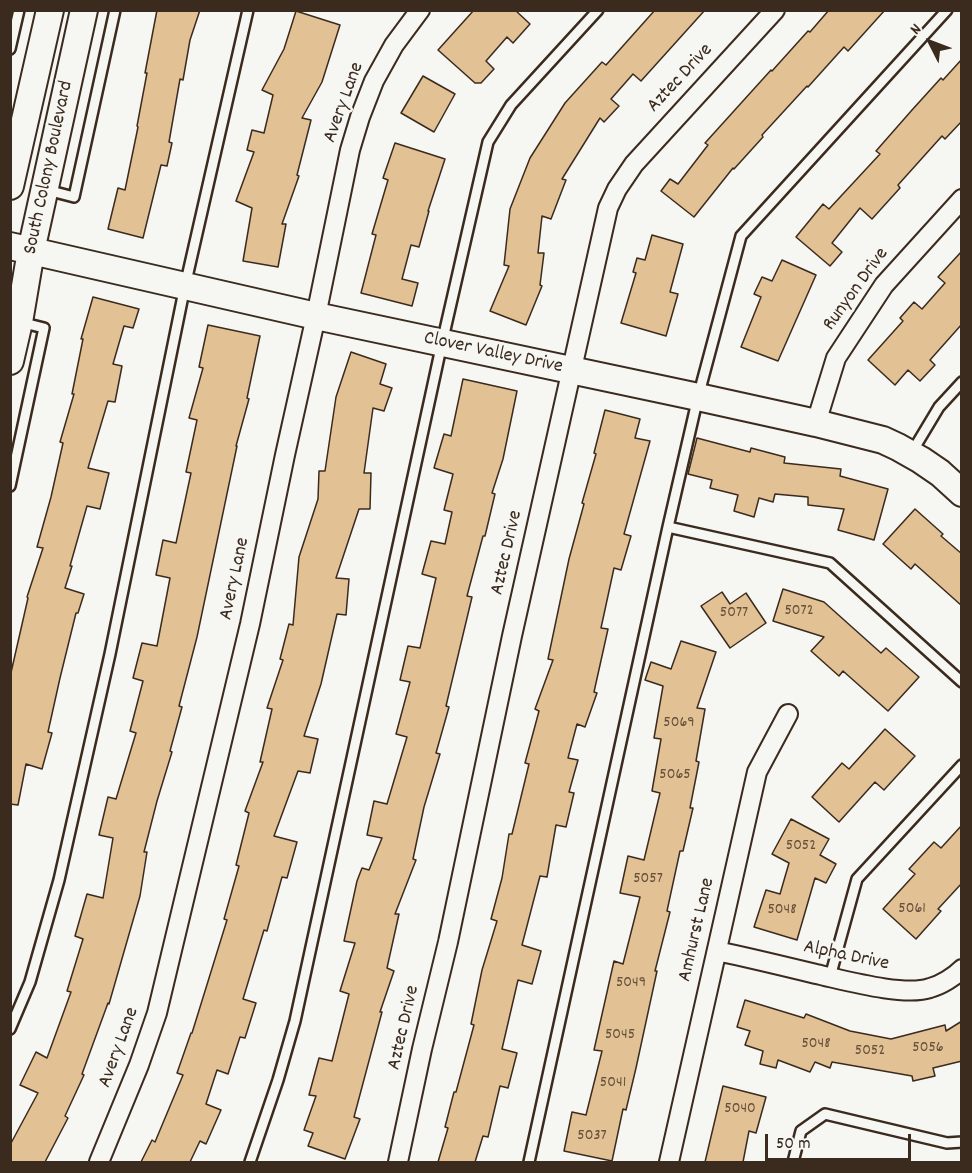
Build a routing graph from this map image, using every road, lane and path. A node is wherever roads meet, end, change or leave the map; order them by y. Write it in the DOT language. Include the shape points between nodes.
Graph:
graph roads {
  1 [pos="19,10"];
  2 [pos="50,10"];
  3 [pos="84,10"];
  4 [pos="115,10"];
  5 [pos="249,10"];
  6 [pos="598,10"];
  7 [pos="775,10"];
  8 [pos="947,10"];
  9 [pos="419,11"];
  10 [pos="10,49"];
  11 [pos="11,181"];
  12 [pos="44,190"];
  13 [pos="962,199"];
  14 [pos="21,249"];
  15 [pos="185,286"];
  16 [pos="316,316"];
  17 [pos="19,322"];
  18 [pos="441,343"];
  19 [pos="10,361"];
  20 [pos="572,370"];
  21 [pos="962,382"];
  22 [pos="698,397"];
  23 [pos="816,423"];
  24 [pos="911,454"];
  25 [pos="10,486"];
  26 [pos="962,493"];
  27 [pos="668,527"];
  28 [pos="962,682"];
  29 [pos="788,714"];
  30 [pos="962,765"];
  31 [pos="717,951"];
  32 [pos="962,969"];
  33 [pos="830,977"];
  34 [pos="10,1029"];
  35 [pos="962,1142"];
  36 [pos="99,1162"];
  37 [pos="250,1162"];
  38 [pos="398,1162"];
  39 [pos="529,1162"];
  40 [pos="669,1162"];
  41 [pos="793,1162"];
  1 -- 10 [label="lane"];
  2 -- 11 [label="street, South Colony Boulevard"];
  3 -- 12 [label="street, South Colony Boulevard"];
  4 -- 12 [label="lane" via="74,197"];
  5 -- 15 [label="lane"];
  6 -- 18 [label="lane" via="511,105 488,142"];
  7 -- 20 [label="street, Aztec Drive" via="634,164 617,189 602,229"];
  8 -- 22 [label="lane" via="741,236"];
  9 -- 16 [label="street, Avery Lane" via="394,45 360,117"];
  12 -- 14 [label="street, South Colony Boulevard"];
  13 -- 23 [label="street, Runyon Drive" via="884,285 836,358"];
  14 -- 15 [label="street, Clover Valley Drive"];
  14 -- 17 [label="street, South Colony Boulevard"];
  15 -- 16 [label="street, Clover Valley Drive"];
  15 -- 34 [label="lane" via="59,880 30,982"];
  16 -- 18 [label="street, Clover Valley Drive"];
  16 -- 36 [label="street, Avery Lane" via="247,636 157,1013"];
  17 -- 19 [label="street, South Colony Boulevard"];
  17 -- 25 [label="lane" via="44,328"];
  18 -- 20 [label="street, Clover Valley Drive"];
  18 -- 37 [label="lane" via="295,1021"];
  20 -- 22 [label="street, Clover Valley Drive"];
  20 -- 38 [label="street, Aztec Drive"];
  21 -- 24 [label="lane" via="939,407"];
  22 -- 23 [label="street, Clover Valley Drive"];
  22 -- 27 [label="lane"];
  23 -- 24 [label="street, Clover Valley Drive" via="883,440"];
  24 -- 26 [label="street, Clover Valley Drive"];
  27 -- 28 [label="lane" via="830,563"];
  27 -- 39 [label="lane"];
  29 -- 31 [label="street, Amhurst Lane" via="757,772"];
  30 -- 33 [label="lane" via="857,879"];
  31 -- 33 [label="street, Alpha Drive"];
  31 -- 40 [label="street, Amhurst Lane"];
  32 -- 33 [label="street, Alpha Drive" via="930,989 894,990"];
  35 -- 41 [label="lane" via="947,1143 825,1114 801,1131"];
}
